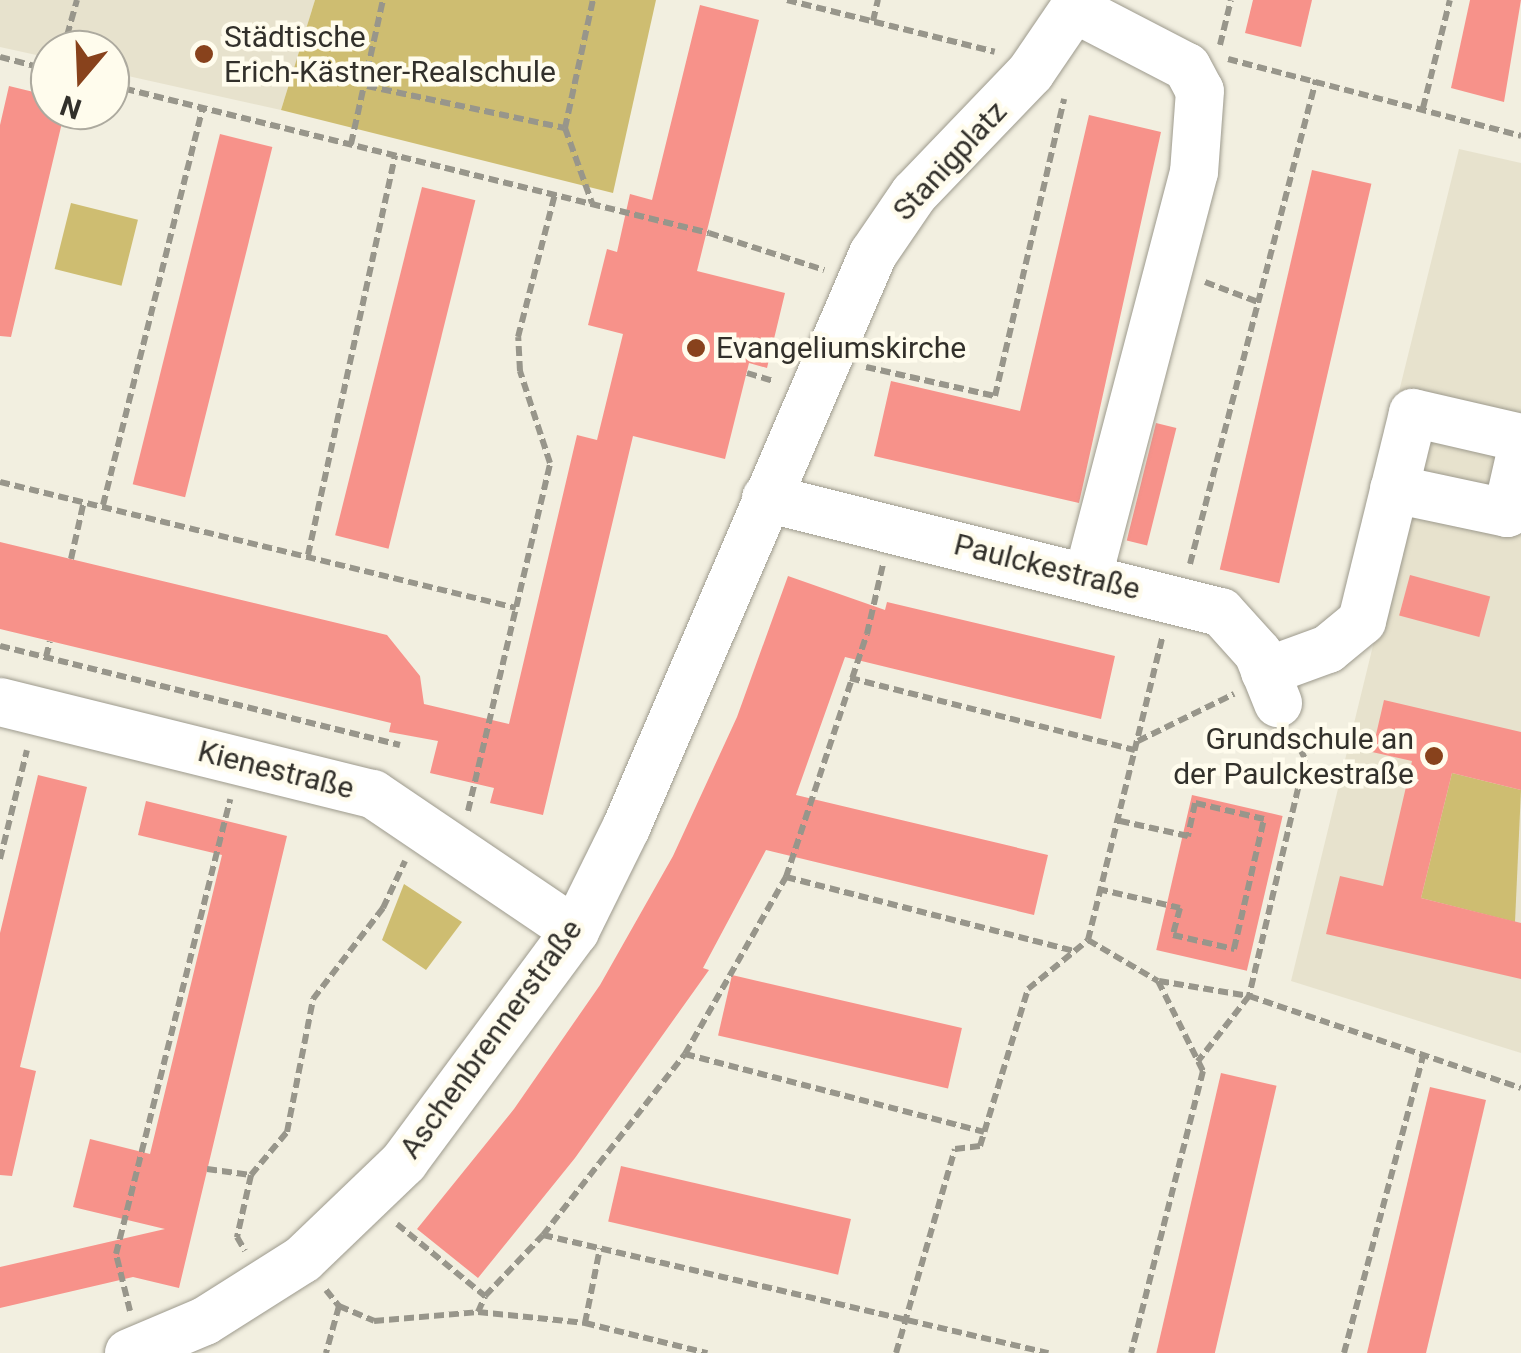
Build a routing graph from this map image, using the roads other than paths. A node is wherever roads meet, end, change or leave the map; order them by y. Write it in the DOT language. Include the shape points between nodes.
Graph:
graph roads {
  1 [pos="1059,32"];
  2 [pos="1521,438"];
  3 [pos="1521,452"];
  4 [pos="1394,489"];
  5 [pos="766,498"];
  6 [pos="1088,576"];
  7 [pos="0,702"];
  8 [pos="575,931"];
  9 [pos="131,1338"];
  1 -- 5 [label="street, Stanigplatz" via="914,194 858,282"];
  1 -- 6 [label="street" via="1187,67 1200,91 1194,172"];
  2 -- 4 [label="street" via="1413,413"];
  3 -- 4 [label="street" via="1507,514"];
  4 -- 6 [label="street, Paulckestraße" via="1362,621 1270,684 1221,612"];
  5 -- 6 [label="street, Paulckestraße"];
  5 -- 8 [label="street, Aschenbrennerstraße" via="626,828"];
  7 -- 8 [label="street, Kienestraße" via="372,794"];
  8 -- 9 [label="street, Aschenbrennerstraße" via="404,1162 303,1259 253,1294"];
}
